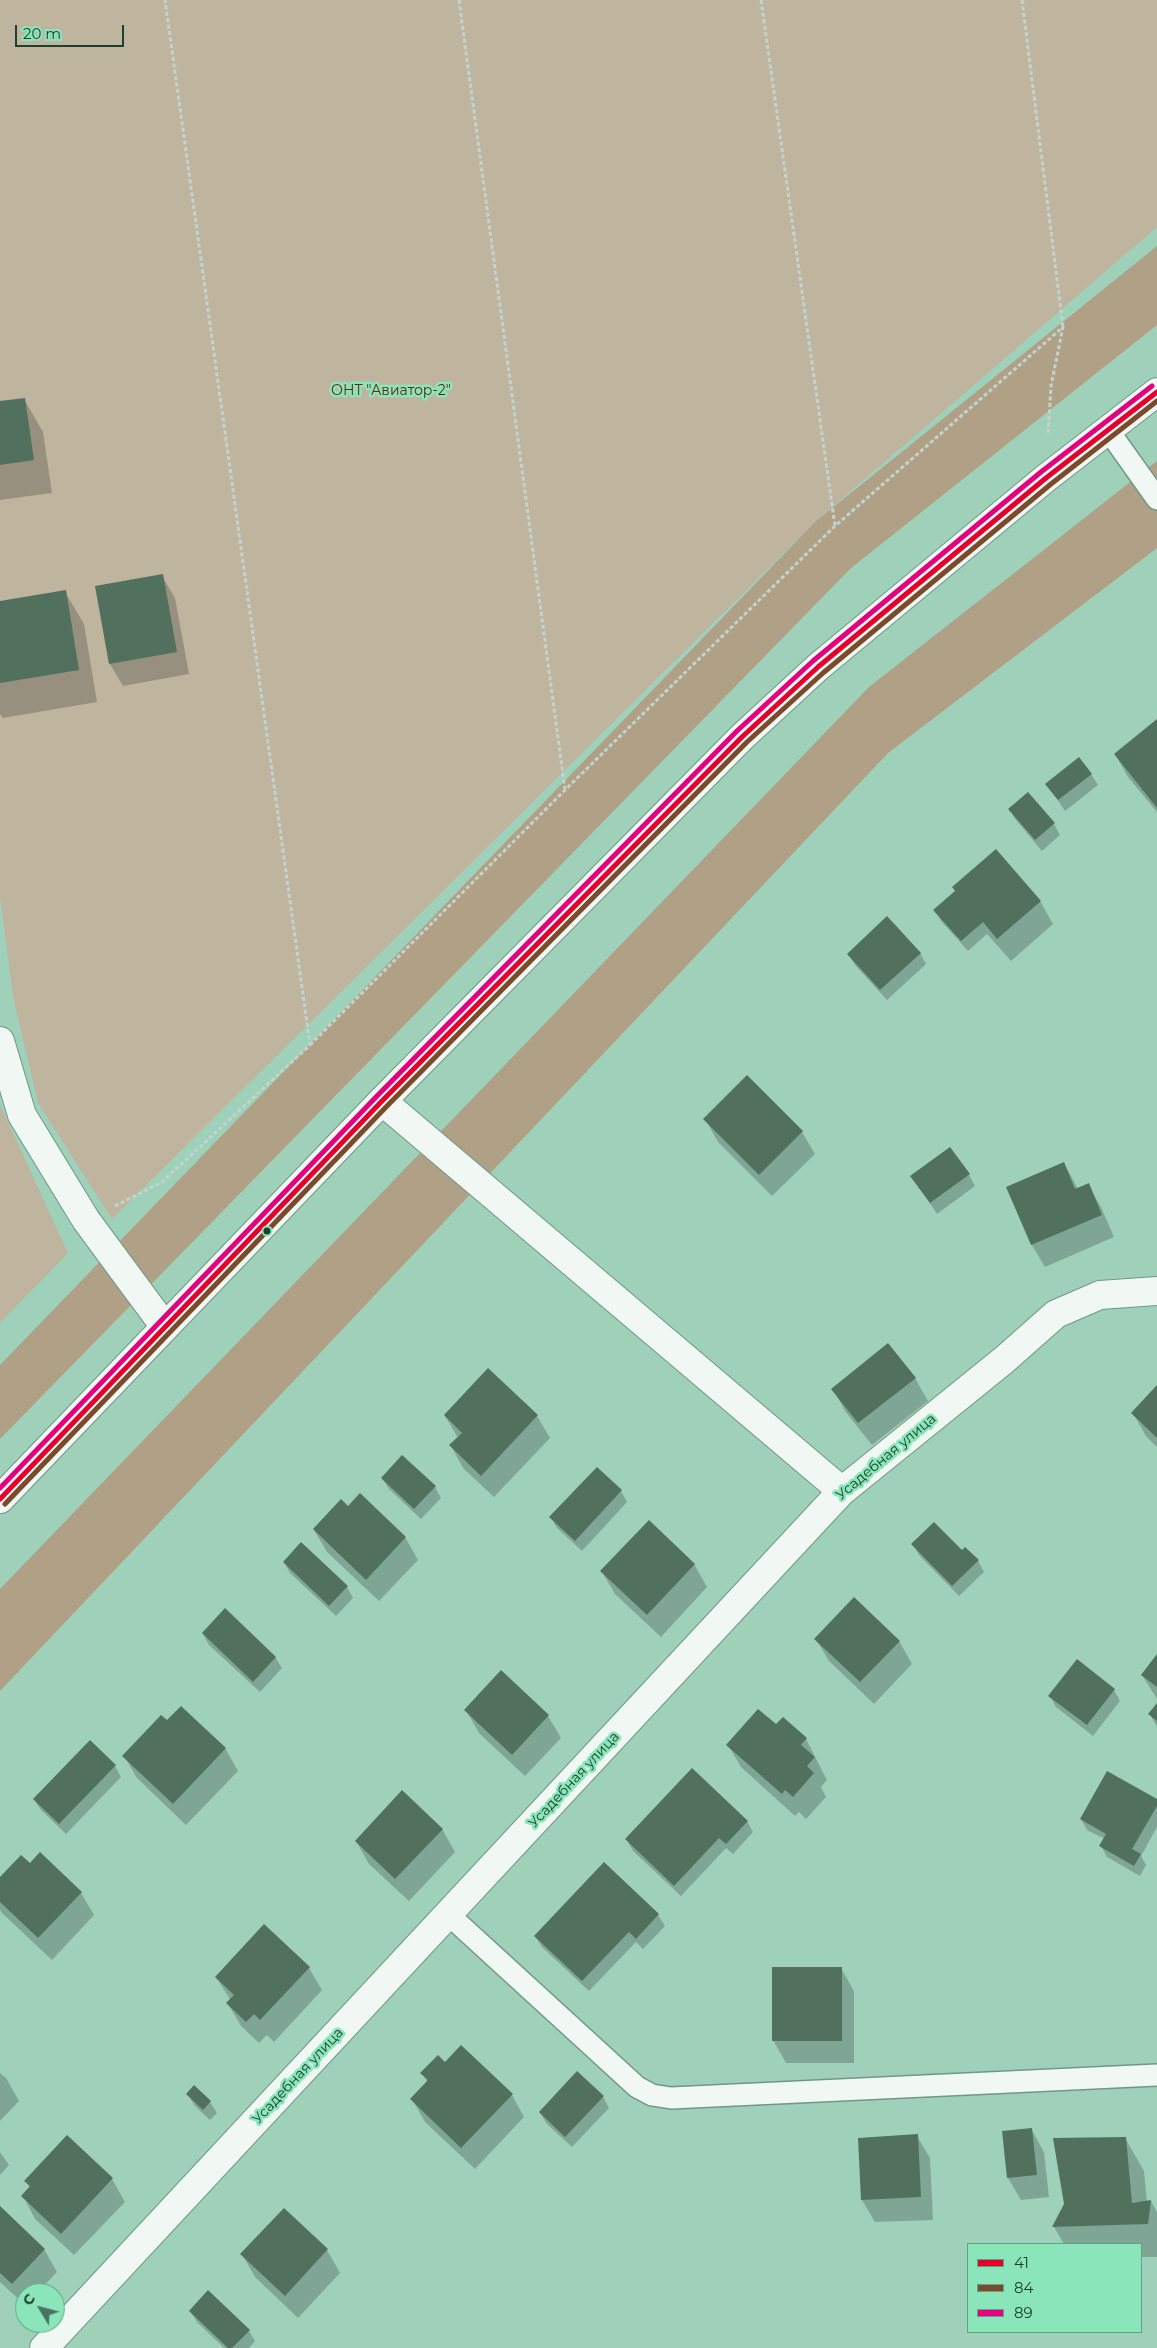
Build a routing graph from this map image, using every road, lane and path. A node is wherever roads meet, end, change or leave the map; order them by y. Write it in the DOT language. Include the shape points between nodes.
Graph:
graph roads {
  1 [pos="165,0"];
  2 [pos="459,0"];
  3 [pos="760,0"];
  4 [pos="1022,0"];
  5 [pos="1063,327"];
  6 [pos="1157,392"];
  7 [pos="1108,430"];
  8 [pos="1046,478"];
  9 [pos="1157,499"];
  10 [pos="835,526"];
  11 [pos="565,790"];
  12 [pos="0,1041"];
  13 [pos="310,1045"];
  14 [pos="382,1101"];
  15 [pos="86,1220"];
  16 [pos="1157,1291"];
  17 [pos="165,1328"];
  18 [pos="842,1491"];
  19 [pos="0,1499"];
  20 [pos="449,1915"];
  21 [pos="1157,2074"];
  22 [pos="44,2348"];
  1 -- 13 [label="path"];
  2 -- 11 [label="path"];
  3 -- 10 [label="path"];
  4 -- 5 [label="path"];
  5 -- 8 [label="path" via="1051,386"];
  5 -- 10 [label="path"];
  6 -- 7 [label="street"];
  7 -- 8 [label="street"];
  7 -- 9 [label="lane"];
  8 -- 14 [label="street" via="818,667 742,737"];
  10 -- 11 [label="path"];
  11 -- 13 [label="path"];
  12 -- 15 [label="street" via="22,1116"];
  13 -- 15 [label="path" via="162,1182"];
  14 -- 17 [label="street"];
  14 -- 18 [label="street"];
  15 -- 17 [label="street"];
  16 -- 18 [label="street, Усадебная улица" via="1100,1295 1056,1314"];
  17 -- 19 [label="street"];
  18 -- 20 [label="street, Усадебная улица"];
  20 -- 21 [label="lane" via="637,2087 652,2095 671,2098"];
  20 -- 22 [label="street, Усадебная улица"];
}
